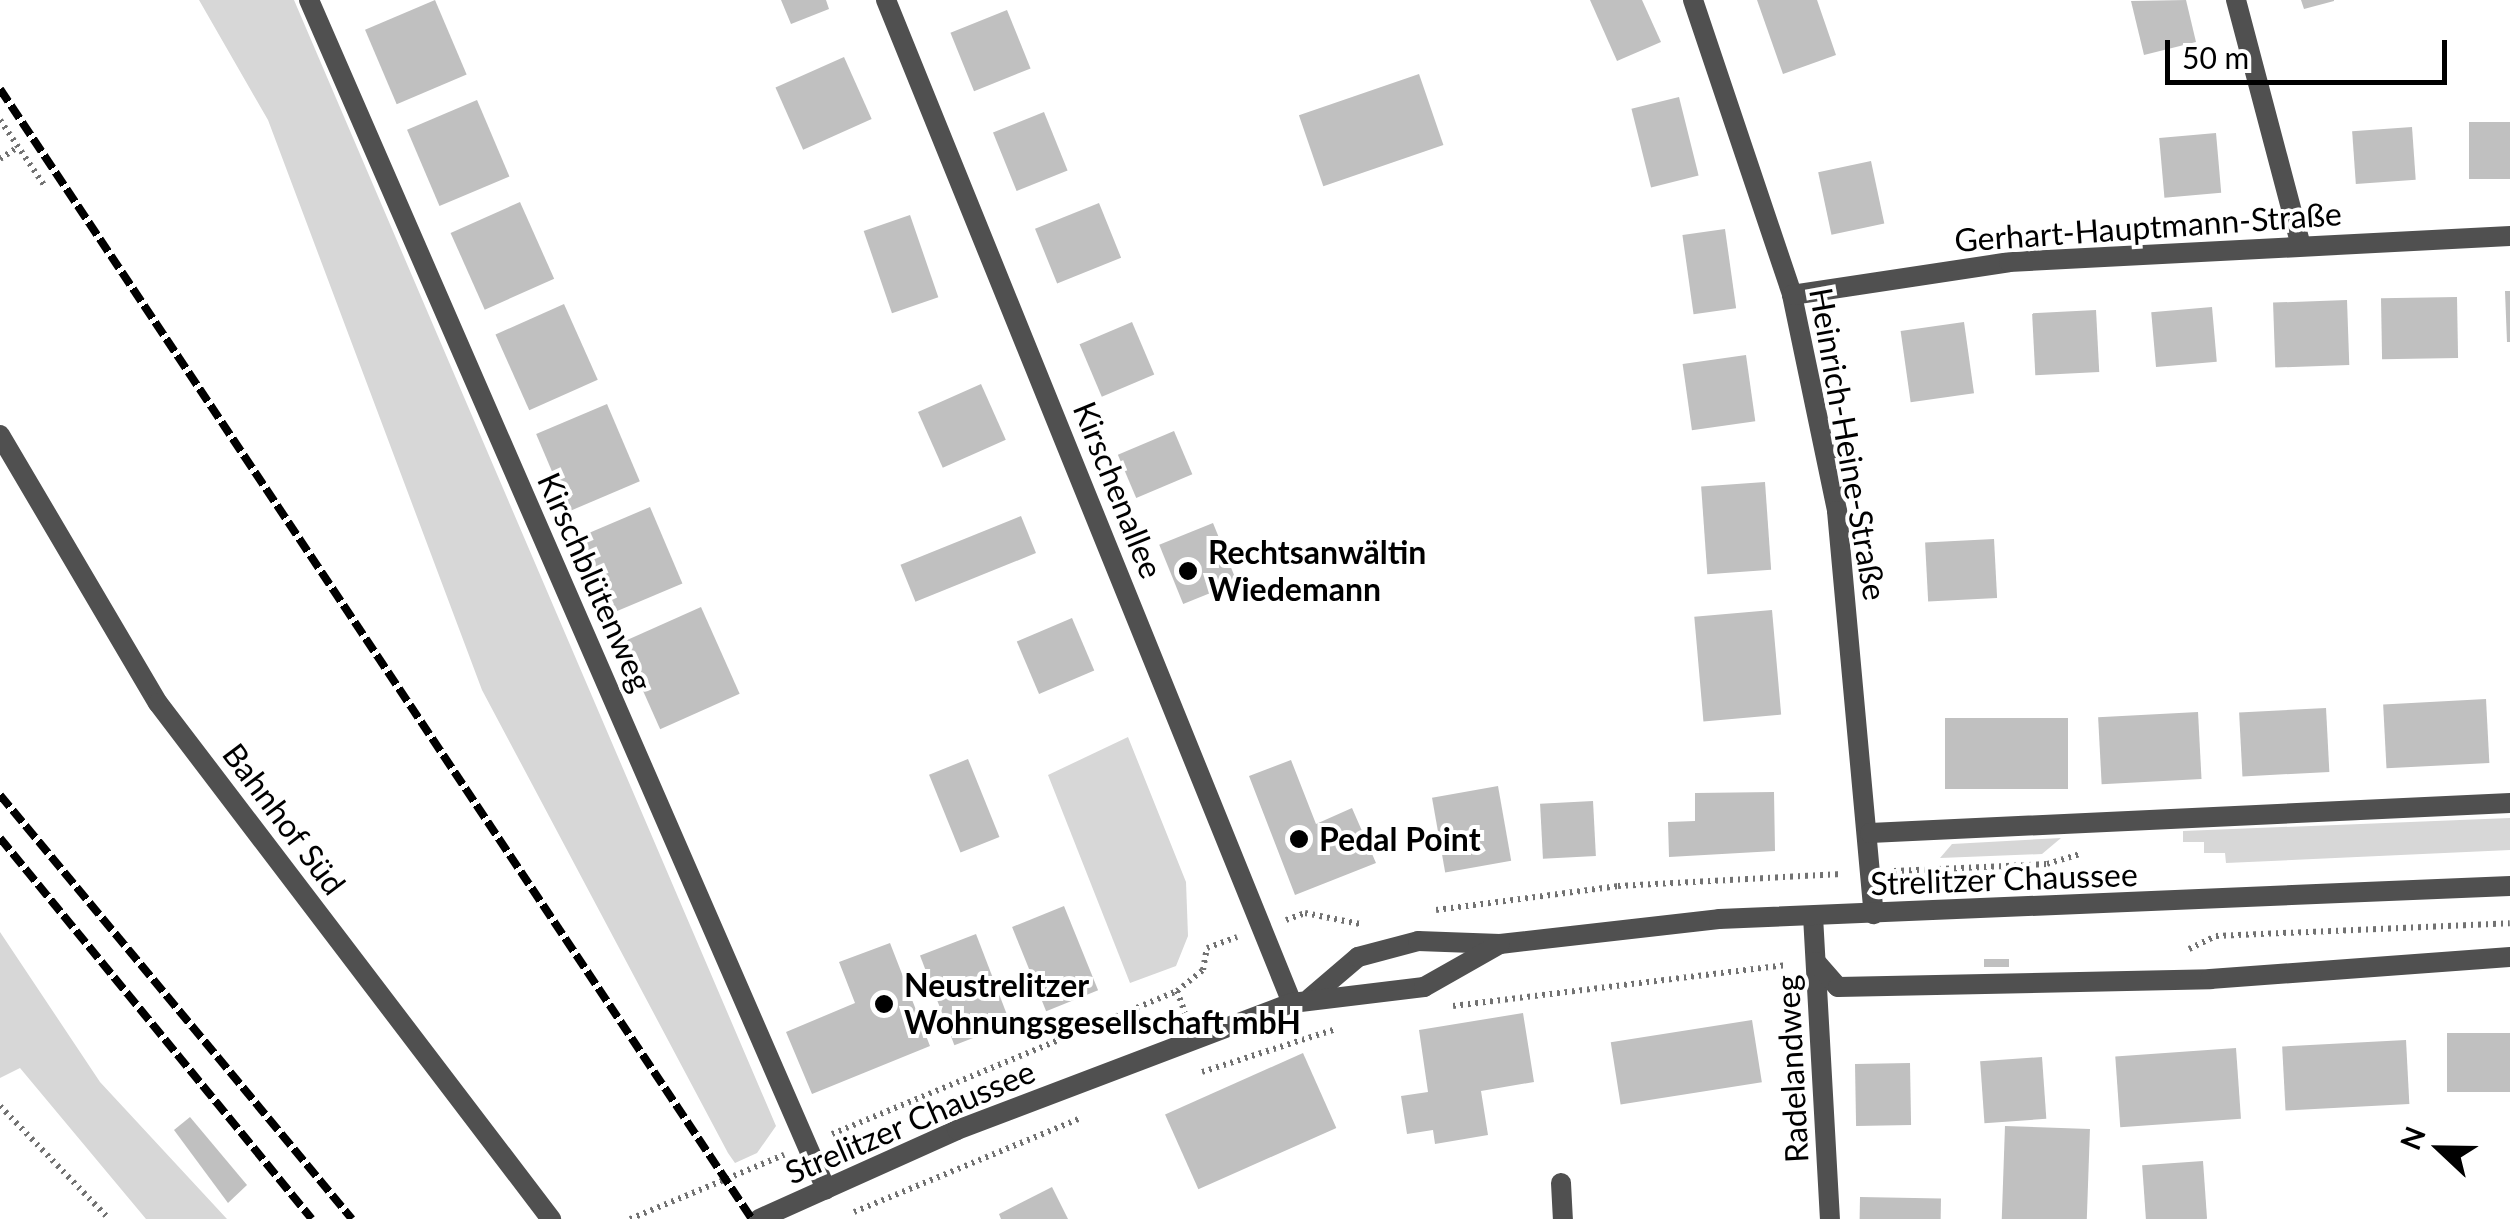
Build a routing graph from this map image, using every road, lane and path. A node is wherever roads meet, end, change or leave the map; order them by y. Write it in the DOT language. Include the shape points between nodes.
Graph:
graph roads {
  1 [pos="309,0"];
  2 [pos="886,0"];
  3 [pos="1694,0"];
  4 [pos="2236,0"];
  5 [pos="0,120"];
  6 [pos="18,147"];
  7 [pos="0,159"];
  8 [pos="44,186"];
  9 [pos="2510,236"];
  10 [pos="2300,246"];
  11 [pos="1792,295"];
  12 [pos="0,435"];
  13 [pos="2510,802"];
  14 [pos="1870,833"];
  15 [pos="2091,851"];
  16 [pos="1872,872"];
  17 [pos="2510,886"];
  18 [pos="1427,912"];
  19 [pos="1874,914"];
  20 [pos="1814,916"];
  21 [pos="1370,924"];
  22 [pos="1262,928"];
  23 [pos="1500,944"];
  24 [pos="2510,957"];
  25 [pos="1816,962"];
  26 [pos="1302,1000"];
  27 [pos="1448,1007"];
  28 [pos="1342,1028"];
  29 [pos="1188,1077"];
  30 [pos="0,1106"];
  31 [pos="1092,1112"];
  32 [pos="807,1145"];
  33 [pos="1561,1183"];
  34 [pos="826,1189"];
  35 [pos="839,1217"];
  36 [pos="109,1219"];
  37 [pos="551,1219"];
  38 [pos="630,1219"];
  39 [pos="759,1219"];
  40 [pos="1563,1219"];
  41 [pos="1830,1219"];
  1 -- 32 [label="street, Kirschblütenweg"];
  2 -- 22 [label="street, Kirschenallee"];
  3 -- 11 [label="street, Heinrich-Heine-Straße"];
  4 -- 10 [label="street"];
  5 -- 6 [label="path"];
  6 -- 7 [label="path"];
  6 -- 8 [label="path"];
  9 -- 10 [label="street, Gerhart-Hauptmann-Straße"];
  10 -- 11 [label="street, Gerhart-Hauptmann-Straße" via="2009,262"];
  11 -- 14 [label="street, Heinrich-Heine-Straße" via="1837,511"];
  12 -- 37 [label="street, Bahnhof Süd" via="158,703"];
  13 -- 14 [label="street, Strelitzer Chaussee"];
  14 -- 16 [label="street, Heinrich-Heine-Straße"];
  15 -- 16 [label="path" via="2048,864"];
  16 -- 18 [label="path" via="1618,886"];
  16 -- 19 [label="street, Heinrich-Heine-Straße"];
  17 -- 19 [label="street, Strelitzer Chaussee"];
  19 -- 20 [label="street, Strelitzer Chaussee"];
  20 -- 23 [label="street, Strelitzer Chaussee" via="1603,928"];
  20 -- 25 [label="street, Radelandweg"];
  21 -- 22 [label="path" via="1305,913"];
  22 -- 26 [label="street, Kirschenallee"];
  22 -- 32 [label="path" via="1206,948 1198,977 1177,991"];
  23 -- 26 [label="street, Strelitzer Chaussee" via="1399,994"];
  23 -- 26 [label="street, Strelitzer Chaussee" via="1388,948 1358,956"];
  24 -- 25 [label="street" via="2210,979 1838,987"];
  25 -- 27 [label="path"];
  25 -- 41 [label="street, Radelandweg"];
  26 -- 34 [label="street, Strelitzer Chaussee"];
  28 -- 29 [label="path"];
  30 -- 36 [label="path"];
  31 -- 35 [label="path"];
  32 -- 34 [label="street, Kirschblütenweg"];
  32 -- 38 [label="path"];
  33 -- 40 [label="street"];
  34 -- 39 [label="street, Strelitzer Chaussee"];
}
